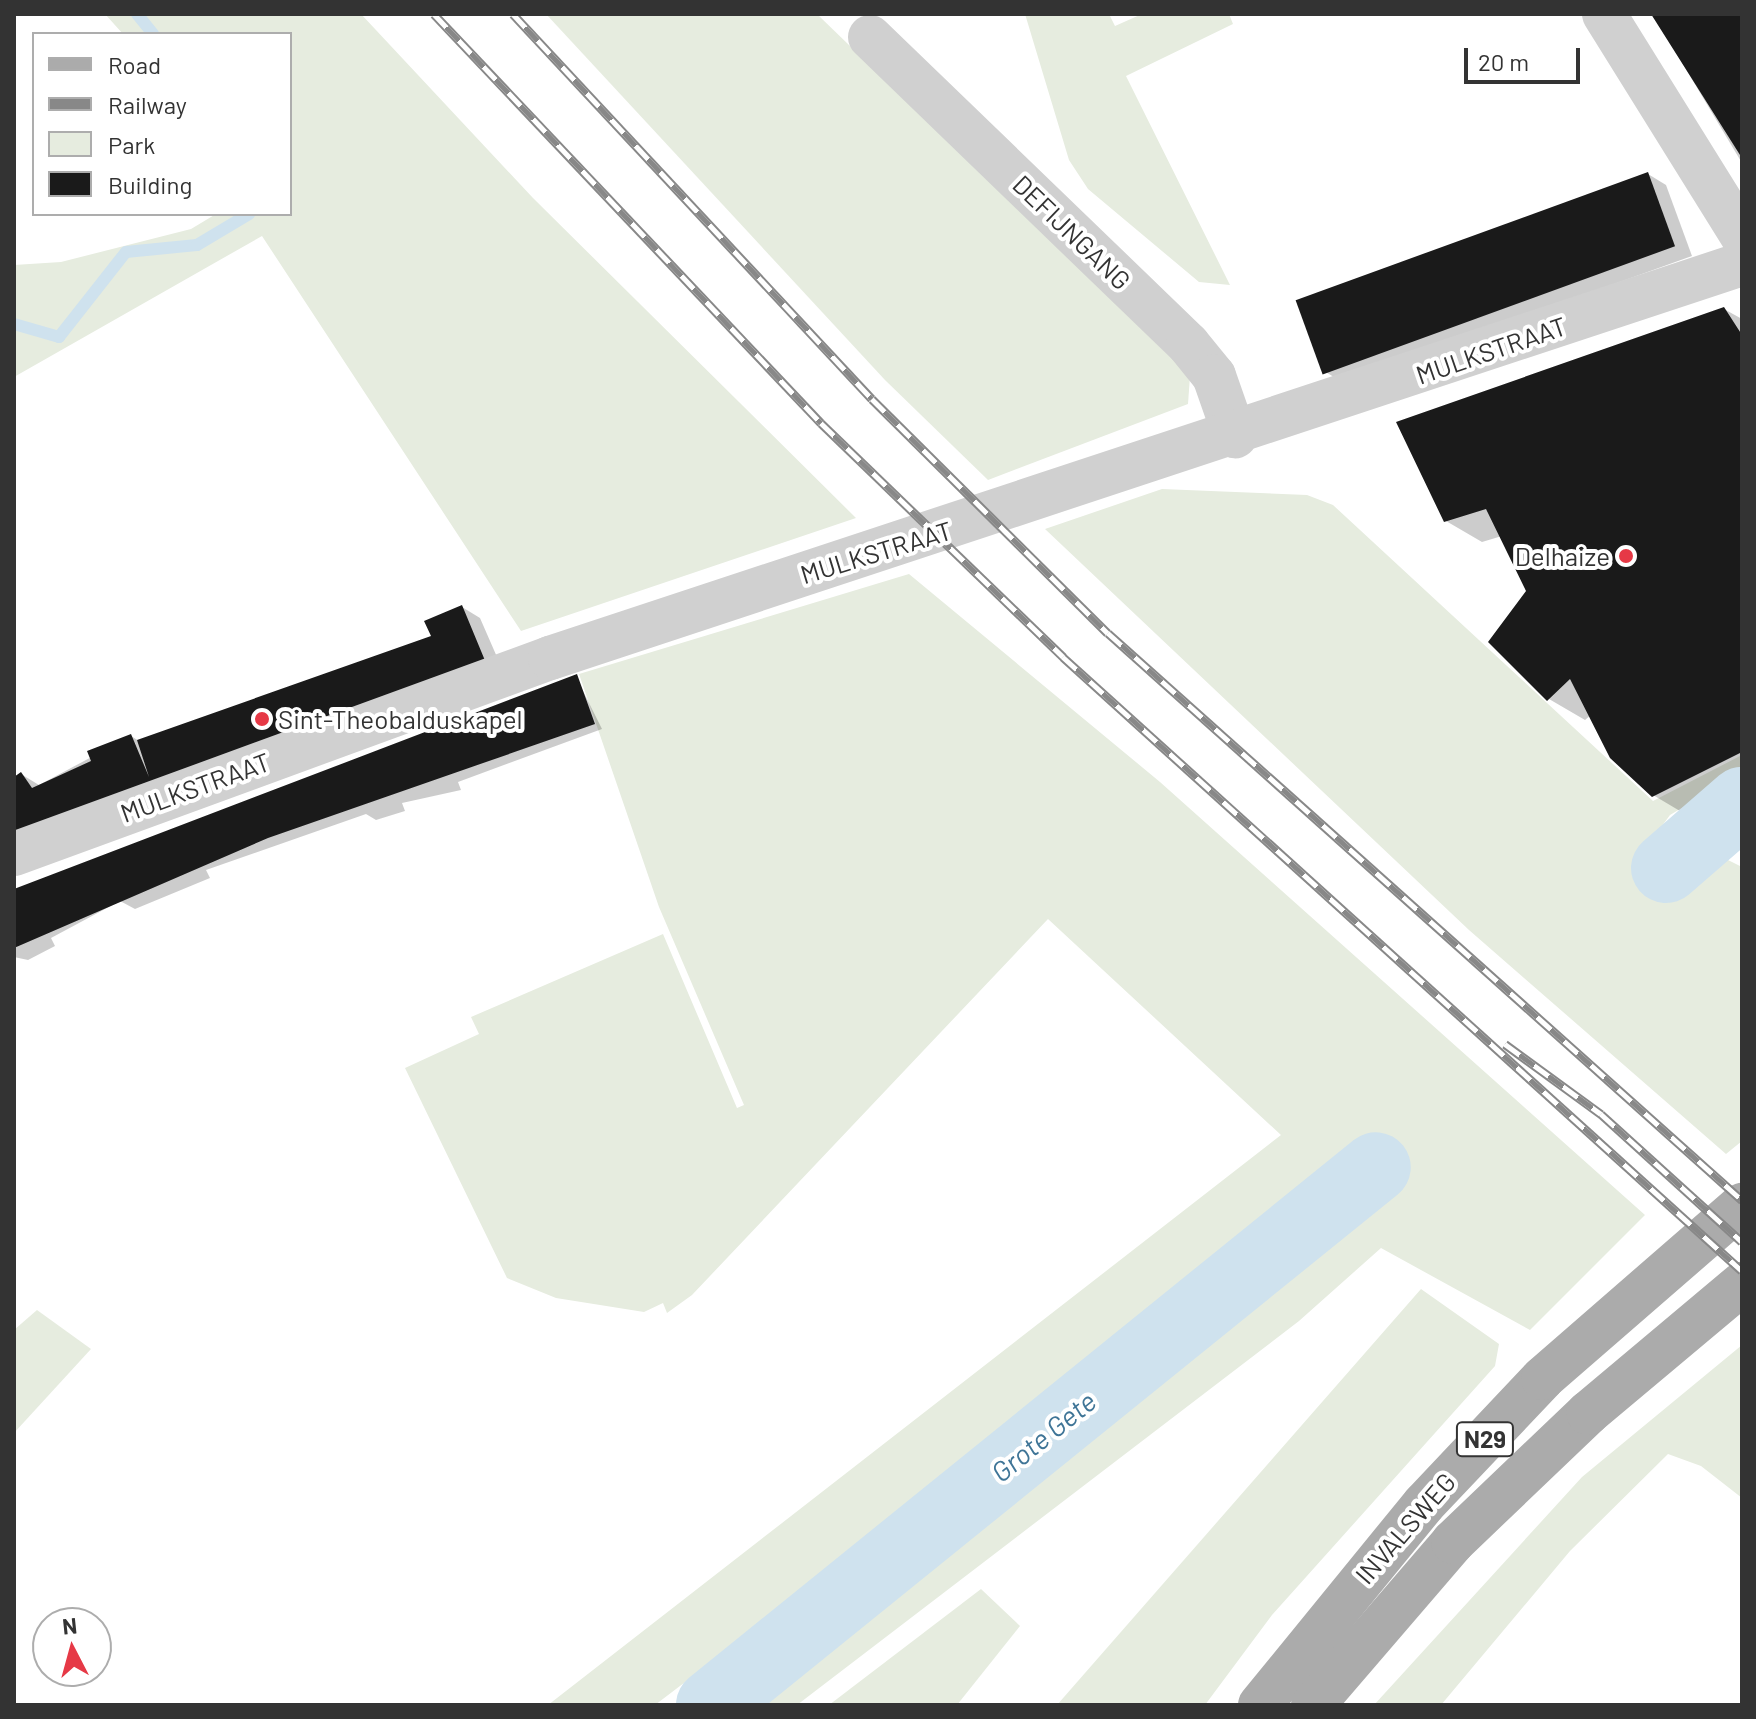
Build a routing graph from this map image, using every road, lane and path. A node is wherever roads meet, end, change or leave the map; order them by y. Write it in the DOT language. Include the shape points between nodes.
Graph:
graph roads {
  1 [pos="1604,14"];
  2 [pos="874,42"];
  3 [pos="1742,236"];
  4 [pos="1742,264"];
  5 [pos="1235,436"];
  6 [pos="14,854"];
  7 [pos="1742,1205"];
  8 [pos="1742,1284"];
  9 [pos="1260,1705"];
  10 [pos="1313,1705"];
  1 -- 3 [label="street"];
  2 -- 5 [label="street, DEFIJNGANG" via="1188,344 1214,376"];
  4 -- 5 [label="street, MULKSTRAAT"];
  5 -- 6 [label="street, MULKSTRAAT" via="550,658"];
  7 -- 9 [label="main road, INVALSWEG / N29" via="1543,1378 1424,1504"];
  8 -- 10 [label="main road, INVALSWEG / N29" via="1588,1413 1453,1542"];
}
